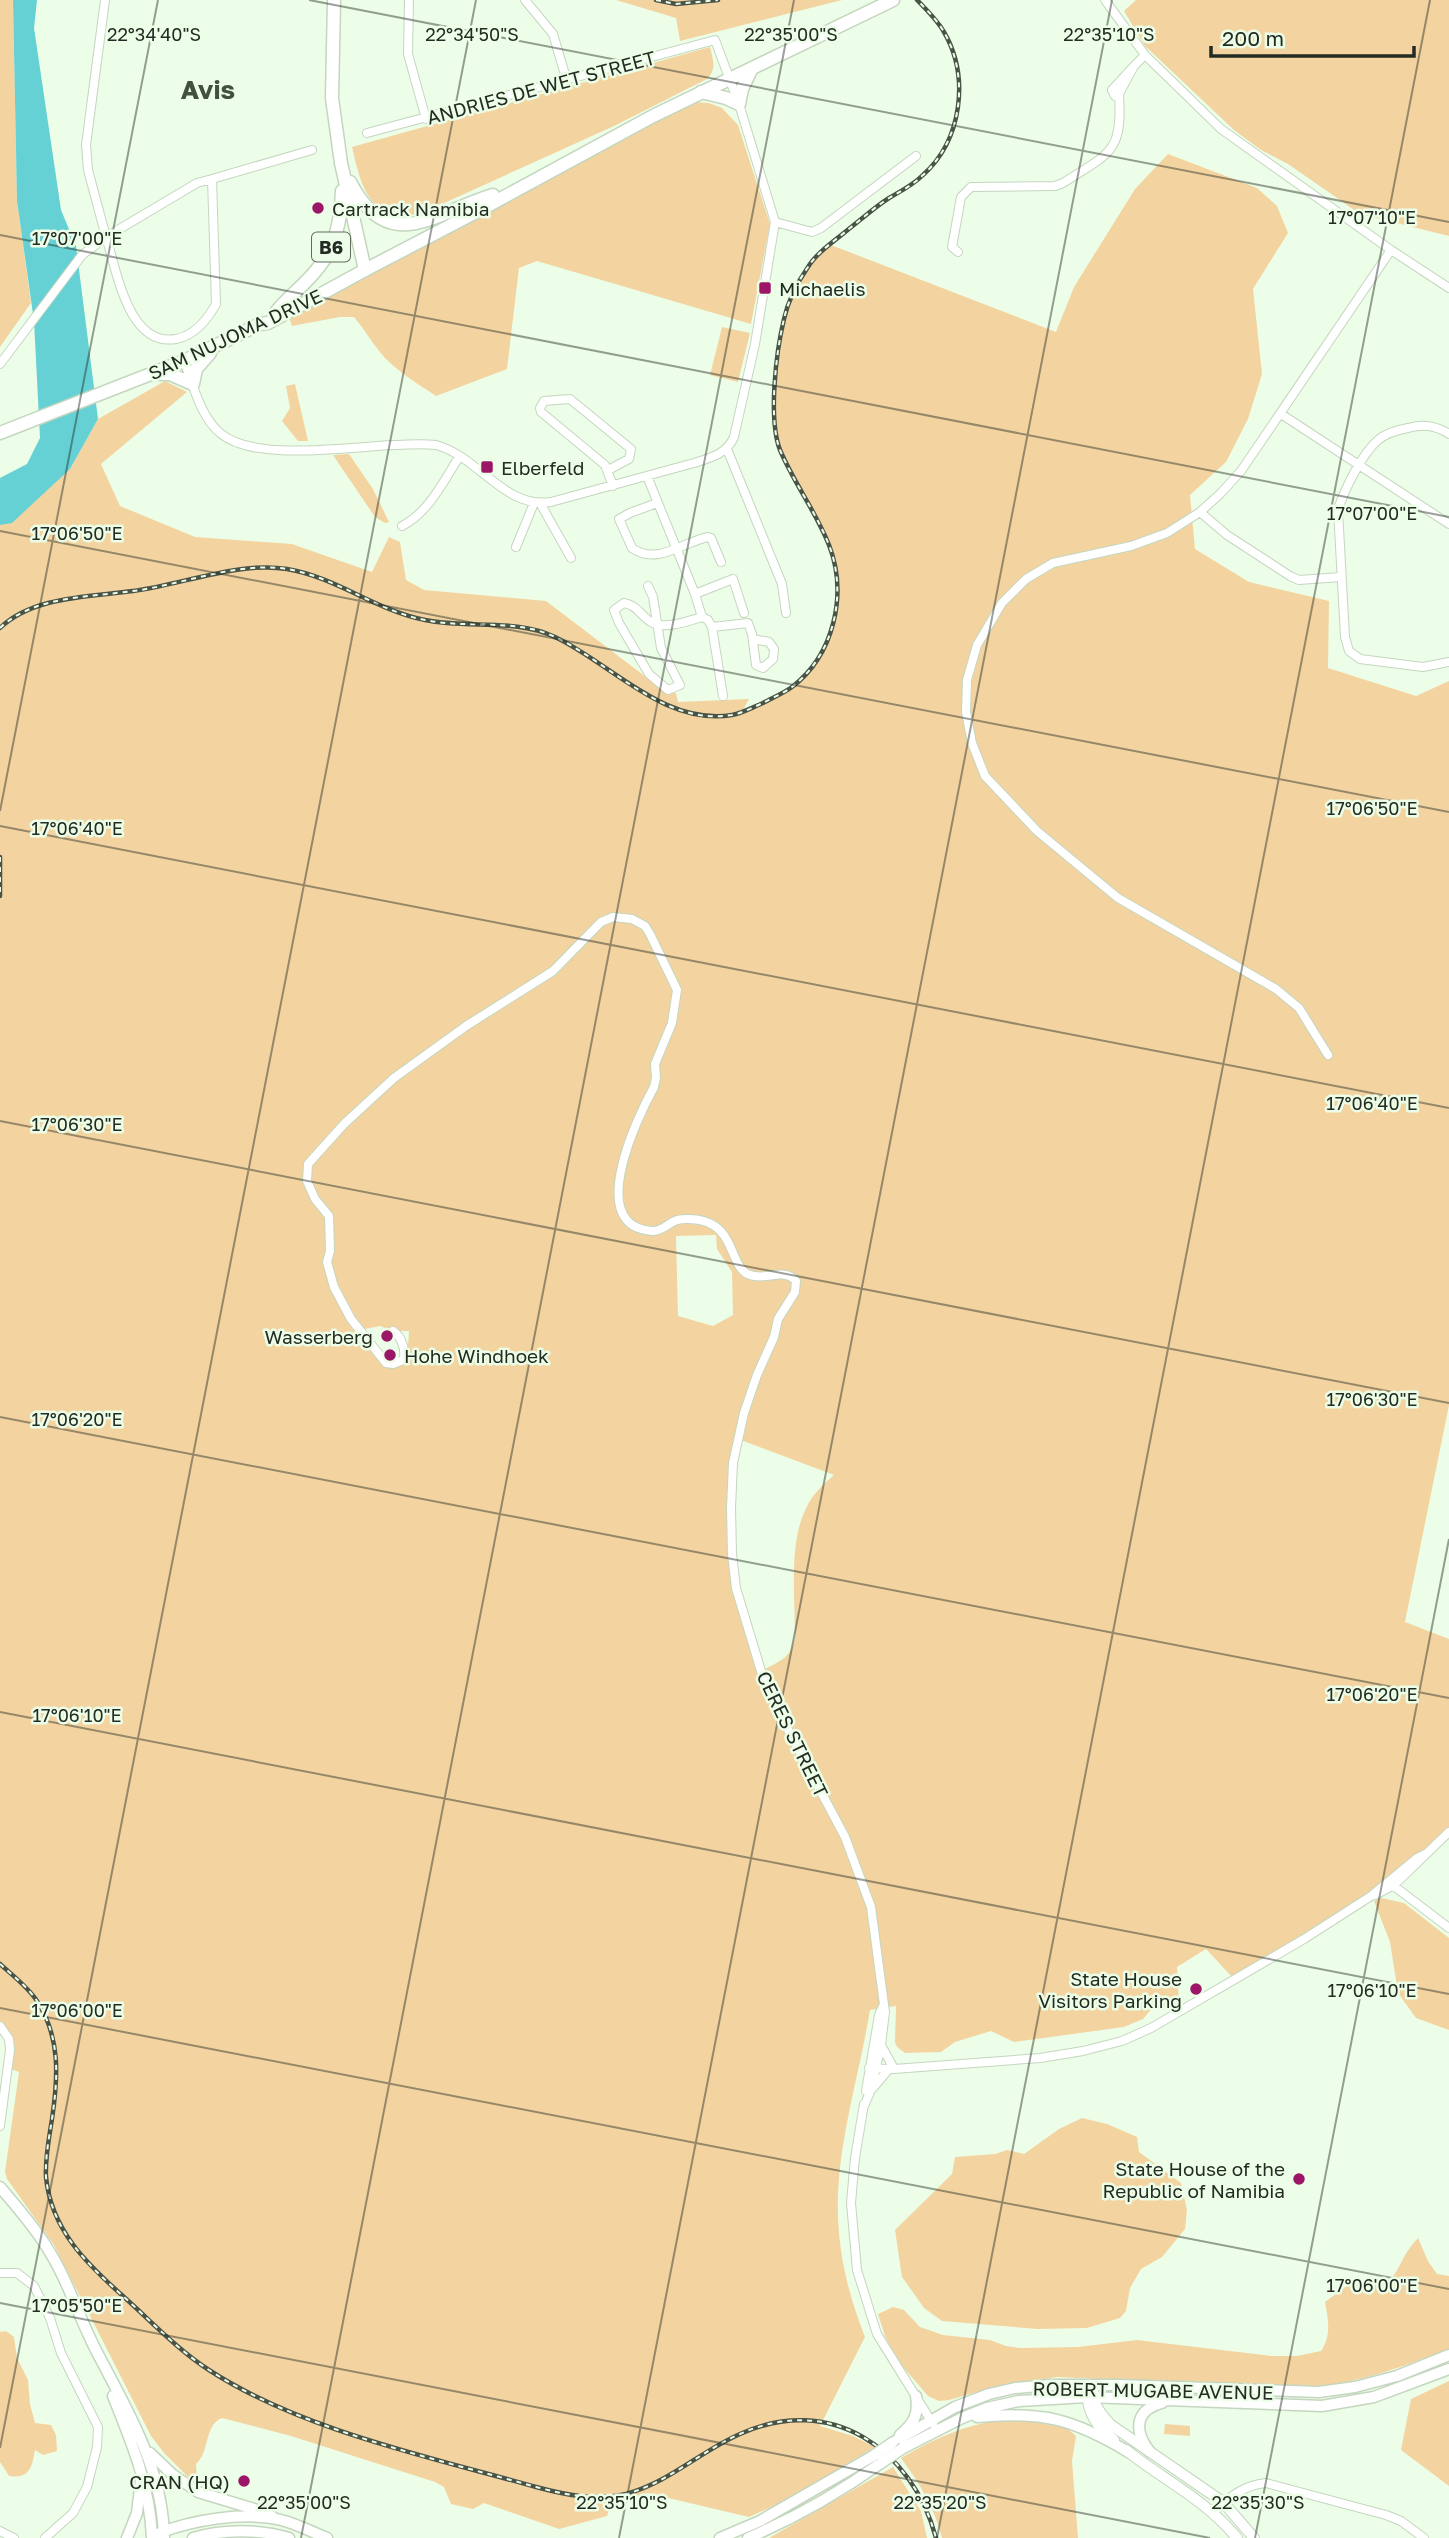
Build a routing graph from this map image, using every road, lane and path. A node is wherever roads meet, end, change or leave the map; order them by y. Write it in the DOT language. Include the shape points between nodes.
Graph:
graph roads {
  1 [pos="105,0"];
  2 [pos="334,0"];
  3 [pos="409,0"];
  4 [pos="525,0"];
  5 [pos="893,0"];
  6 [pos="1105,0"];
  7 [pos="1146,55"];
  8 [pos="752,68"];
  9 [pos="566,78"];
  10 [pos="729,79"];
  11 [pos="701,92"];
  12 [pos="739,104"];
  13 [pos="426,118"];
  14 [pos="367,134"];
  15 [pos="312,150"];
  16 [pos="916,156"];
  17 [pos="573,158"];
  18 [pos="341,163"];
  19 [pos="212,179"];
  20 [pos="493,195"];
  21 [pos="775,222"];
  22 [pos="106,237"];
  23 [pos="1391,250"];
  24 [pos="958,252"];
  25 [pos="365,267"];
  26 [pos="1449,288"];
  27 [pos="276,312"];
  28 [pos="260,324"];
  29 [pos="219,345"];
  30 [pos="184,361"];
  31 [pos="0,364"];
  32 [pos="142,379"];
  33 [pos="193,384"];
  34 [pos="1280,414"];
  35 [pos="1,430"];
  36 [pos="1449,434"];
  37 [pos="727,449"];
  38 [pos="459,457"];
  39 [pos="1360,467"];
  40 [pos="608,470"];
  41 [pos="647,476"];
  42 [pos="613,486"];
  43 [pos="537,503"];
  44 [pos="657,503"];
  45 [pos="1199,512"];
  46 [pos="1449,524"];
  47 [pos="402,526"];
  48 [pos="516,547"];
  49 [pos="676,549"];
  50 [pos="572,558"];
  51 [pos="721,562"];
  52 [pos="1341,577"];
  53 [pos="649,586"];
  54 [pos="695,594"];
  55 [pos="744,613"];
  56 [pos="786,613"];
  57 [pos="702,617"];
  58 [pos="658,625"];
  59 [pos="712,627"];
  60 [pos="753,639"];
  61 [pos="1449,662"];
  62 [pos="723,696"];
  63 [pos="1328,1055"];
  64 [pos="393,1331"];
  65 [pos="1449,1832"];
  66 [pos="1427,1853"];
  67 [pos="1411,1870"];
  68 [pos="1390,1884"];
  69 [pos="1383,1892"];
  70 [pos="1406,1895"];
  71 [pos="1371,1896"];
  72 [pos="1449,1928"];
  73 [pos="883,2006"];
  74 [pos="0,2026"];
  75 [pos="881,2045"];
  76 [pos="872,2068"];
  77 [pos="891,2069"];
  78 [pos="871,2090"];
  79 [pos="864,2106"];
  80 [pos="0,2126"];
  81 [pos="2,2193"];
  82 [pos="0,2273"];
  83 [pos="1449,2355"];
  84 [pos="1449,2369"];
  85 [pos="1089,2386"];
  86 [pos="916,2396"];
  87 [pos="1090,2398"];
  88 [pos="1168,2402"];
  89 [pos="962,2417"];
  90 [pos="933,2425"];
  91 [pos="896,2445"];
  92 [pos="1150,2452"];
  93 [pos="143,2453"];
  94 [pos="1130,2453"];
  95 [pos="877,2459"];
  96 [pos="1223,2502"];
  97 [pos="1214,2512"];
  98 [pos="276,2519"];
  99 [pos="0,2531"];
  100 [pos="156,2536"];
  101 [pos="14,2538"];
  102 [pos="46,2538"];
  103 [pos="127,2538"];
  104 [pos="193,2538"];
  105 [pos="289,2538"];
  106 [pos="327,2538"];
  107 [pos="720,2538"];
  108 [pos="748,2538"];
  109 [pos="1237,2538"];
  110 [pos="1254,2538"];
  111 [pos="1423,2538"];
  1 -- 22 [label="street" via="86,145"];
  2 -- 18 [label="main road, B6" via="332,98"];
  3 -- 13 [label="street" via="409,62"];
  4 -- 9 [label="street" via="553,34"];
  5 -- 8 [label="main road, SAM NUJOMA DRIVE"];
  6 -- 7 [label="street"];
  7 -- 23 [label="street" via="1221,129"];
  7 -- 24 [label="street" via="1116,92 1118,137 1112,149 1055,186 971,187 961,197 958,210 952,247"];
  8 -- 10 [label="main road, SAM NUJOMA DRIVE"];
  8 -- 12 [label="main road"];
  9 -- 10 [label="street, ANDRIES DE WET STREET" via="715,40"];
  9 -- 13 [label="street, ANDRIES DE WET STREET"];
  10 -- 11 [label="main road, SAM NUJOMA DRIVE"];
  10 -- 12 [label="street"];
  11 -- 12 [label="main road"];
  11 -- 17 [label="main road, SAM NUJOMA DRIVE"];
  12 -- 21 [label="street"];
  13 -- 14 [label="street, ANDRIES DE WET STREET"];
  15 -- 19 [label="street"];
  16 -- 21 [label="street" via="813,232"];
  17 -- 20 [label="main road, SAM NUJOMA DRIVE"];
  17 -- 25 [label="main road, SAM NUJOMA DRIVE" via="480,211"];
  18 -- 20 [label="main road" via="368,210 398,225 421,223"];
  18 -- 25 [label="main road, B6"];
  18 -- 27 [label="main road, B6" via="342,208 333,244 317,270"];
  19 -- 22 [label="street" via="177,194"];
  19 -- 22 [label="street" via="216,304 210,315 182,338 158,337 136,322"];
  20 -- 25 [label="main road, SAM NUJOMA DRIVE"];
  21 -- 37 [label="street" via="755,344 734,437"];
  22 -- 31 [label="street" via="82,255"];
  23 -- 26 [label="street"];
  23 -- 34 [label="street"];
  25 -- 27 [label="main road, B6"];
  25 -- 28 [label="main road, SAM NUJOMA DRIVE / B6"];
  27 -- 28 [label="main road, B6"];
  28 -- 29 [label="main road, SAM NUJOMA DRIVE / B6"];
  29 -- 30 [label="main road, SAM NUJOMA DRIVE / B6"];
  29 -- 33 [label="main road" via="196,369"];
  30 -- 32 [label="main road, SAM NUJOMA DRIVE / B6"];
  30 -- 33 [label="street"];
  32 -- 33 [label="main road" via="170,374"];
  32 -- 35 [label="main road, SAM NUJOMA DRIVE / B6"];
  33 -- 38 [label="street" via="220,433 252,448 430,444"];
  34 -- 39 [label="street"];
  34 -- 45 [label="street" via="1241,471"];
  36 -- 39 [label="street" via="1424,425 1397,430 1376,442"];
  37 -- 41 [label="street" via="710,459"];
  37 -- 56 [label="street" via="782,584"];
  38 -- 43 [label="street" via="520,499"];
  38 -- 47 [label="street" via="426,506"];
  39 -- 46 [label="street"];
  39 -- 52 [label="street" via="1338,510"];
  40 -- 40 [label="street" via="541,412 544,401 570,399 631,449 629,458"];
  40 -- 42 [label="street"];
  41 -- 42 [label="street"];
  41 -- 44 [label="street"];
  42 -- 43 [label="street"];
  43 -- 48 [label="street"];
  43 -- 50 [label="street"];
  44 -- 49 [label="street"];
  44 -- 49 [label="street" via="621,517 619,522 637,551 650,555"];
  45 -- 52 [label="street" via="1290,576 1299,580"];
  45 -- 63 [label="street" via="1167,533 1131,546 1053,563 1026,579 1002,603 976,645 967,680 966,712 972,743 985,776 1037,831 1118,898 1276,989 1299,1008"];
  49 -- 51 [label="street" via="708,537"];
  49 -- 54 [label="street"];
  52 -- 61 [label="street" via="1349,651 1360,659 1406,666"];
  53 -- 58 [label="street"];
  54 -- 55 [label="street" via="733,579"];
  54 -- 57 [label="street"];
  57 -- 58 [label="street"];
  57 -- 59 [label="street"];
  58 -- 58 [label="street" via="661,648 680,685 668,690 649,674 614,610 624,603 634,605"];
  59 -- 60 [label="street" via="748,623"];
  59 -- 62 [label="street"];
  64 -- 73 [label="street, CERES STREET" via="405,1356 393,1364 386,1363 339,1297 328,1271 329,1216 309,1189 308,1164 394,1078 466,1026 539,982 605,919 636,920 650,934 677,990 672,1023 655,1064 654,1087 624,1158 620,1212 649,1231 677,1220 708,1222 728,1238 745,1273 794,1278 795,1292 778,1319 775,1337 751,1390 733,1463 736,1588 761,1671 863,1882 879,1954"];
  65 -- 66 [label="street"];
  66 -- 67 [label="street"];
  66 -- 68 [label="street"];
  67 -- 68 [label="street"];
  67 -- 70 [label="street" via="1405,1882"];
  68 -- 69 [label="street"];
  68 -- 70 [label="street"];
  68 -- 71 [label="street"];
  69 -- 70 [label="street"];
  69 -- 71 [label="street"];
  70 -- 72 [label="street"];
  71 -- 77 [label="street" via="1194,2004 1122,2041 1040,2058"];
  73 -- 75 [label="street, CERES STREET"];
  73 -- 76 [label="street, CERES STREET"];
  74 -- 80 [label="street" via="10,2050"];
  75 -- 76 [label="street, CERES STREET"];
  75 -- 77 [label="street"];
  76 -- 77 [label="street"];
  76 -- 78 [label="street, CERES STREET"];
  76 -- 79 [label="street, CERES STREET"];
  77 -- 78 [label="street"];
  78 -- 79 [label="street, CERES STREET"];
  79 -- 86 [label="street, CERES STREET" via="851,2203 857,2270 877,2334"];
  81 -- 93 [label="main road" via="47,2246"];
  82 -- 102 [label="street" via="17,2273 34,2286 98,2427 87,2487 73,2513"];
  83 -- 85 [label="main road, ROBERT MUGABE AVENUE" via="1397,2376 1335,2391"];
  84 -- 88 [label="main road, ROBERT MUGABE AVENUE" via="1386,2393 1322,2406"];
  85 -- 87 [label="street"];
  85 -- 90 [label="main road, ROBERT MUGABE AVENUE" via="1002,2390 955,2407"];
  86 -- 90 [label="street, CERES STREET"];
  86 -- 91 [label="main road" via="915,2419"];
  87 -- 88 [label="main road, ROBERT MUGABE AVENUE"];
  87 -- 89 [label="main road, ROBERT MUGABE AVENUE" via="1019,2401"];
  87 -- 92 [label="street" via="1105,2418"];
  87 -- 94 [label="street" via="1090,2413 1096,2423"];
  88 -- 92 [label="main road" via="1149,2409 1139,2423 1142,2442"];
  89 -- 90 [label="main road, ROBERT MUGABE AVENUE"];
  89 -- 94 [label="main road" via="1013,2413 1051,2418 1091,2430"];
  90 -- 91 [label="main road, ROBERT MUGABE AVENUE"];
  91 -- 95 [label="main road, ROBERT MUGABE AVENUE, bridge"];
  92 -- 96 [label="street"];
  93 -- 98 [label="main road" via="186,2486"];
  93 -- 100 [label="main road" via="159,2497"];
  93 -- 103 [label="main road" via="140,2500"];
  94 -- 97 [label="street"];
  95 -- 107 [label="main road, ROBERT MUGABE AVENUE"];
  95 -- 108 [label="main road, ROBERT MUGABE AVENUE" via="853,2482"];
  96 -- 97 [label="street"];
  96 -- 110 [label="street"];
  96 -- 111 [label="street" via="1251,2485 1266,2483 1386,2515"];
  97 -- 109 [label="street"];
  98 -- 100 [label="main road" via="205,2521"];
  98 -- 106 [label="main road"];
  99 -- 101 [label="street"];
  104 -- 105 [label="main road" via="256,2532"];
}
